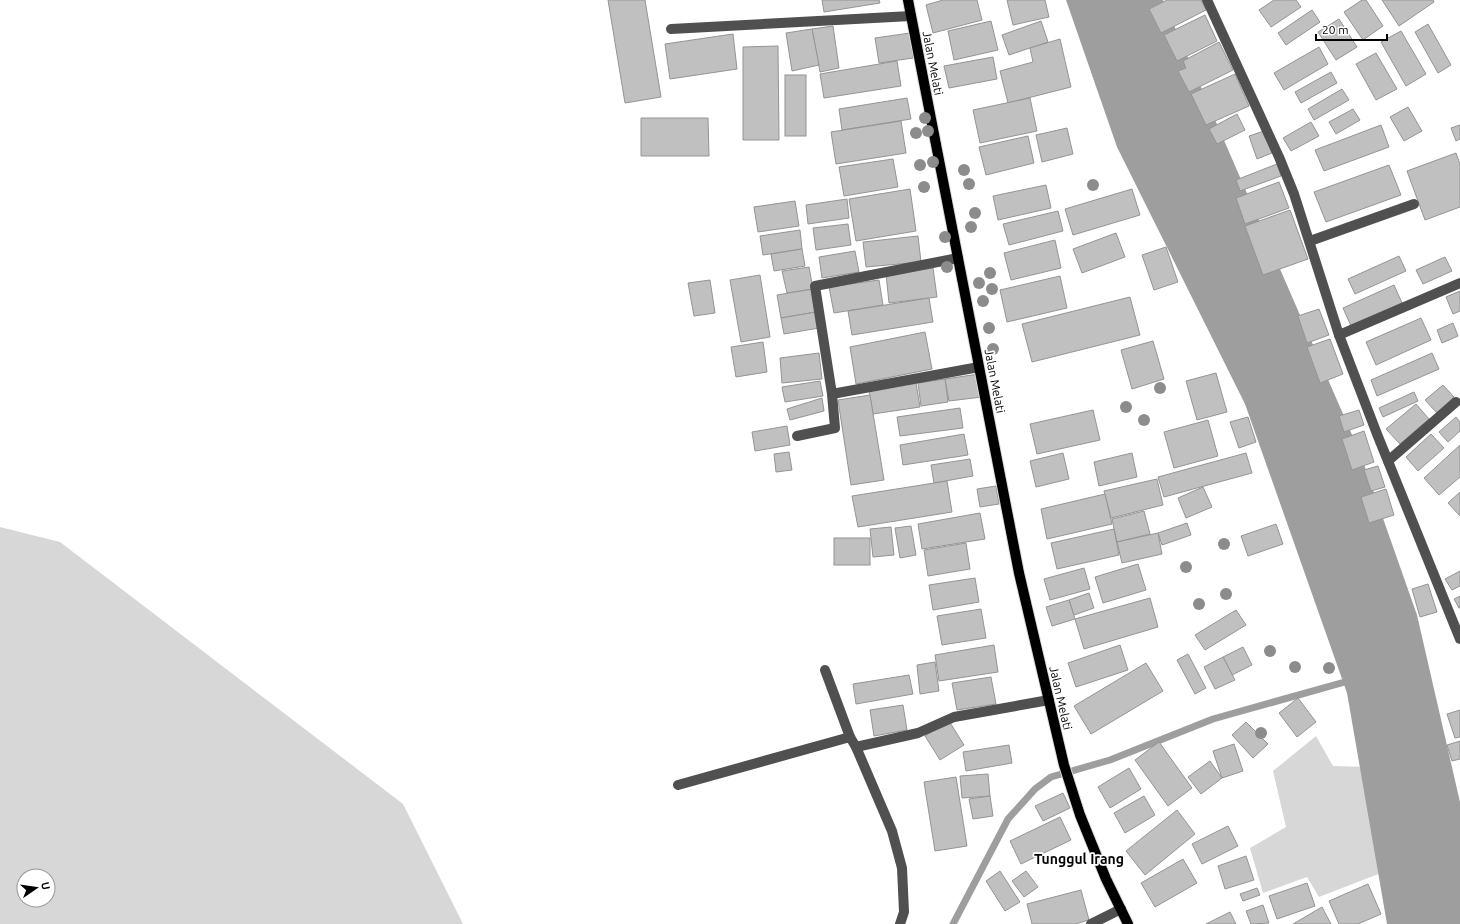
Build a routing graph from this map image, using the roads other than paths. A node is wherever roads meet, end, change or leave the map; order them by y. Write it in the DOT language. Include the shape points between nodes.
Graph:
graph roads {
  1 [pos="908,0"];
  2 [pos="1207,0"];
  3 [pos="911,16"];
  4 [pos="671,29"];
  5 [pos="1414,204"];
  6 [pos="1310,240"];
  7 [pos="958,258"];
  8 [pos="1460,283"];
  9 [pos="1339,335"];
  10 [pos="979,367"];
  11 [pos="832,394"];
  12 [pos="1456,402"];
  13 [pos="796,436"];
  14 [pos="1388,461"];
  15 [pos="1460,639"];
  16 [pos="825,670"];
  17 [pos="1049,700"];
  18 [pos="850,737"];
  19 [pos="856,747"];
  20 [pos="678,785"];
  21 [pos="1121,909"];
  22 [pos="900,924"];
  23 [pos="1091,924"];
  24 [pos="1128,924"];
  1 -- 3 [label="main road, Jalan Melati"];
  2 -- 6 [label="street" via="1279,157"];
  3 -- 4 [label="street"];
  3 -- 7 [label="main road, Jalan Melati"];
  5 -- 6 [label="street"];
  6 -- 9 [label="street"];
  7 -- 10 [label="main road, Jalan Melati"];
  7 -- 11 [label="street" via="815,286"];
  8 -- 9 [label="street"];
  9 -- 14 [label="street"];
  10 -- 11 [label="street"];
  10 -- 17 [label="main road, Jalan Melati" via="1019,573"];
  11 -- 13 [label="street" via="835,428"];
  12 -- 14 [label="street"];
  14 -- 15 [label="street"];
  16 -- 18 [label="street"];
  17 -- 19 [label="street" via="954,718 918,733"];
  17 -- 21 [label="main road, Jalan Melati" via="1064,765 1080,815"];
  18 -- 19 [label="street"];
  18 -- 20 [label="street"];
  19 -- 22 [label="street" via="892,831 902,868 904,912"];
  21 -- 23 [label="street"];
  21 -- 24 [label="main road"];
}
